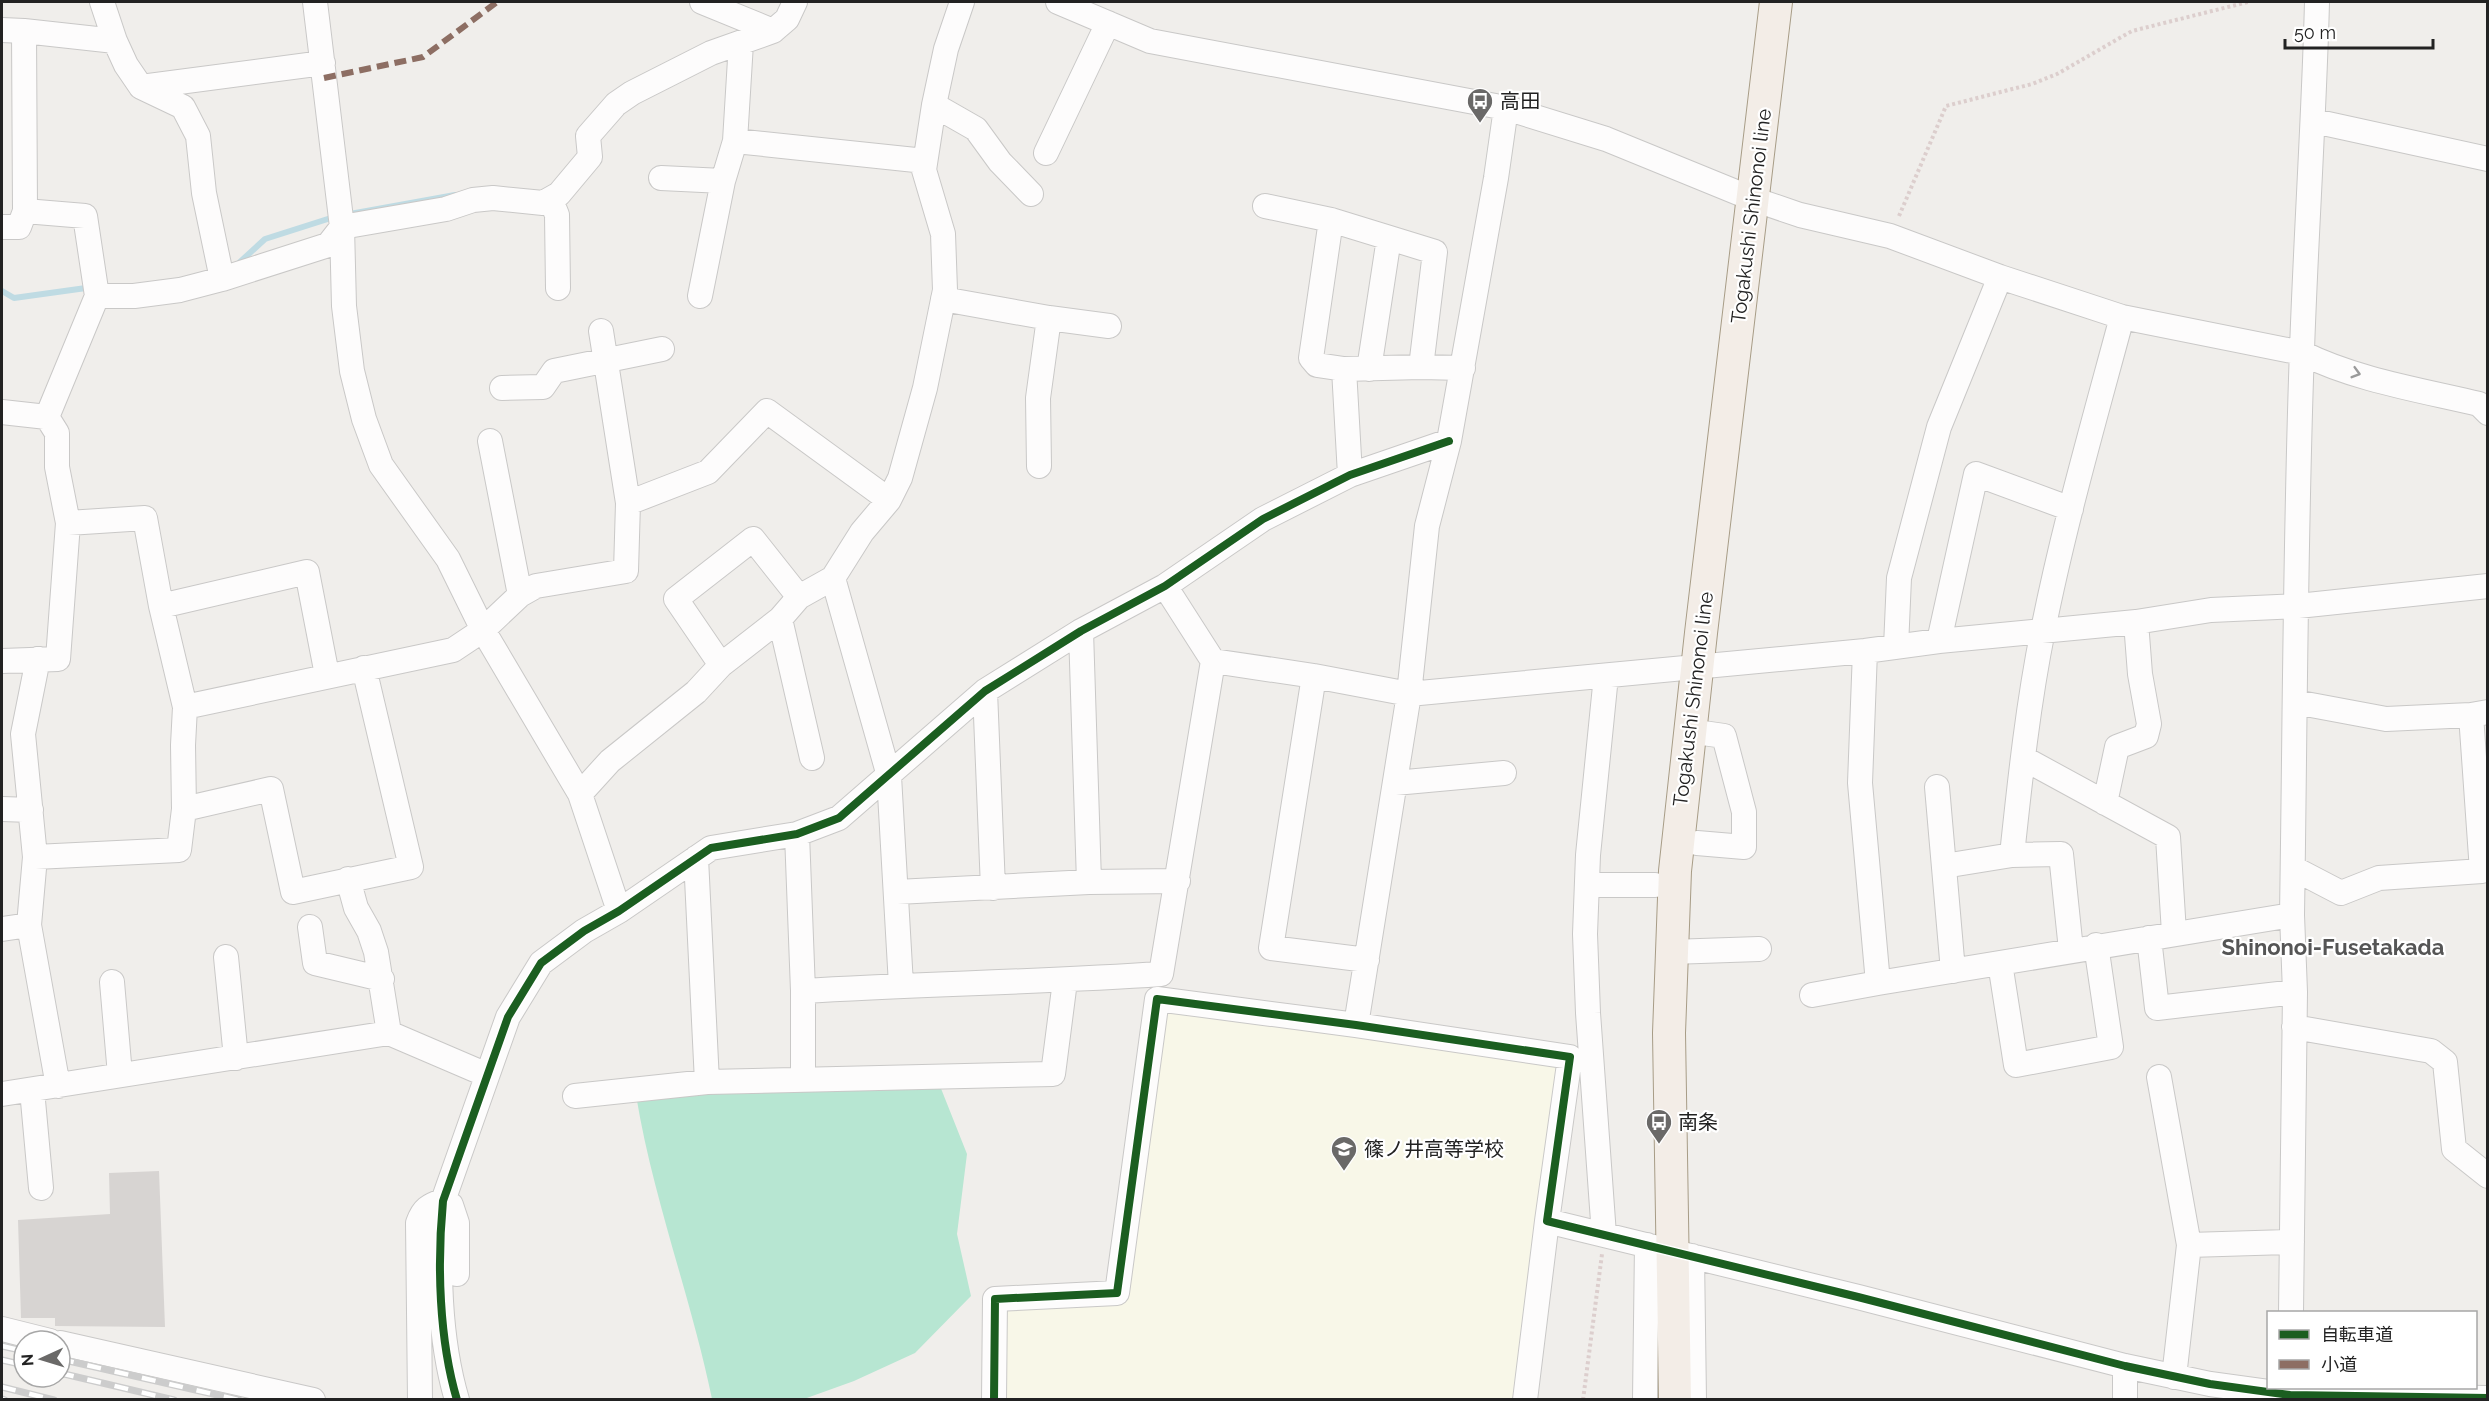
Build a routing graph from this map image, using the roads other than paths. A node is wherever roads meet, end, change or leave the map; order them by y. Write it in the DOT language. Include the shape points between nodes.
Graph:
graph roads {
  1 [pos="102,2"];
  2 [pos="315,2"];
  3 [pos="702,2"];
  4 [pos="795,2"];
  5 [pos="962,2"];
  6 [pos="1058,2"];
  7 [pos="1776,2"];
  8 [pos="2317,2"];
  9 [pos="1108,23"];
  10 [pos="13,30"];
  11 [pos="773,31"];
  12 [pos="115,41"];
  13 [pos="741,44"];
  14 [pos="323,63"];
  15 [pos="141,87"];
  16 [pos="934,105"];
  17 [pos="1506,108"];
  18 [pos="2314,121"];
  19 [pos="735,141"];
  20 [pos="1046,153"];
  21 [pos="2487,159"];
  22 [pos="925,161"];
  23 [pos="661,178"];
  24 [pos="723,181"];
  25 [pos="1031,194"];
  26 [pos="1752,198"];
  27 [pos="551,200"];
  28 [pos="1265,206"];
  29 [pos="25,211"];
  30 [pos="341,218"];
  31 [pos="1331,220"];
  32 [pos="2,227"];
  33 [pos="1389,238"];
  34 [pos="221,272"];
  35 [pos="2000,277"];
  36 [pos="558,288"];
  37 [pos="97,296"];
  38 [pos="700,296"];
  39 [pos="943,299"];
  40 [pos="2121,317"];
  41 [pos="1049,318"];
  42 [pos="1109,326"];
  43 [pos="601,331"];
  44 [pos="662,349"];
  45 [pos="2302,353"];
  46 [pos="605,361"];
  47 [pos="1421,367"];
  48 [pos="1463,368"];
  49 [pos="1344,369"];
  50 [pos="1369,369"];
  51 [pos="502,388"];
  52 [pos="2,412"];
  53 [pos="2487,413"];
  54 [pos="47,417"];
  55 [pos="490,441"];
  56 [pos="1449,441"];
  57 [pos="1039,466"];
  58 [pos="1350,475"];
  59 [pos="889,500"];
  60 [pos="628,503"];
  61 [pos="2071,509"];
  62 [pos="68,523"];
  63 [pos="833,578"];
  64 [pos="1165,586"];
  65 [pos="2487,586"];
  66 [pos="520,595"];
  67 [pos="799,597"];
  68 [pos="161,606"];
  69 [pos="2298,606"];
  70 [pos="780,619"];
  71 [pos="2136,622"];
  72 [pos="483,630"];
  73 [pos="1081,631"];
  74 [pos="2043,631"];
  75 [pos="1939,641"];
  76 [pos="1896,647"];
  77 [pos="1864,651"];
  78 [pos="38,659"];
  79 [pos="2,661"];
  80 [pos="1213,661"];
  81 [pos="720,665"];
  82 [pos="364,668"];
  83 [pos="1697,668"];
  84 [pos="327,675"];
  85 [pos="1606,675"];
  86 [pos="1314,676"];
  87 [pos="985,691"];
  88 [pos="1409,694"];
  89 [pos="2295,702"];
  90 [pos="185,707"];
  91 [pos="2479,713"];
  92 [pos="1689,731"];
  93 [pos="812,758"];
  94 [pos="2023,759"];
  95 [pos="1504,773"];
  96 [pos="889,776"];
  97 [pos="1395,783"];
  98 [pos="1937,787"];
  99 [pos="580,794"];
  100 [pos="2105,803"];
  101 [pos="2,809"];
  102 [pos="184,809"];
  103 [pos="31,810"];
  104 [pos="797,834"];
  105 [pos="1697,843"];
  106 [pos="2012,855"];
  107 [pos="35,857"];
  108 [pos="696,858"];
  109 [pos="1944,866"];
  110 [pos="2293,868"];
  111 [pos="348,879"];
  112 [pos="1178,881"];
  113 [pos="1089,882"];
  114 [pos="1587,885"];
  115 [pos="1655,885"];
  116 [pos="993,888"];
  117 [pos="897,892"];
  118 [pos="619,911"];
  119 [pos="2292,915"];
  120 [pos="29,925"];
  121 [pos="310,927"];
  122 [pos="2,929"];
  123 [pos="2174,933"];
  124 [pos="2149,938"];
  125 [pos="2096,945"];
  126 [pos="1759,949"];
  127 [pos="2071,950"];
  128 [pos="1671,952"];
  129 [pos="226,957"];
  130 [pos="1367,960"];
  131 [pos="2000,963"];
  132 [pos="1953,970"];
  133 [pos="382,979"];
  134 [pos="1065,981"];
  135 [pos="112,982"];
  136 [pos="1878,983"];
  137 [pos="901,985"];
  138 [pos="803,991"];
  139 [pos="2295,992"];
  140 [pos="1812,995"];
  141 [pos="1356,1025"];
  142 [pos="2294,1027"];
  143 [pos="389,1033"];
  144 [pos="1581,1056"];
  145 [pos="236,1058"];
  146 [pos="120,1075"];
  147 [pos="487,1075"];
  148 [pos="2159,1077"];
  149 [pos="803,1079"];
  150 [pos="706,1082"];
  151 [pos="57,1086"];
  152 [pos="32,1090"];
  153 [pos="2,1094"];
  154 [pos="575,1096"];
  155 [pos="2487,1176"];
  156 [pos="41,1188"];
  157 [pos="443,1201"];
  158 [pos="1547,1221"];
  159 [pos="1604,1235"];
  160 [pos="2292,1242"];
  161 [pos="2189,1245"];
  162 [pos="1670,1251"];
  163 [pos="2291,1311"];
  164 [pos="72,1346"];
  165 [pos="2125,1366"];
  166 [pos="2174,1377"];
  167 [pos="2210,1392"];
  168 [pos="2290,1394"];
  169 [pos="2487,1398"];
  170 [pos="314,1400"];
  171 [pos="420,1400"];
  172 [pos="457,1400"];
  173 [pos="470,1400"];
  174 [pos="994,1400"];
  175 [pos="1525,1400"];
  176 [pos="1646,1400"];
  177 [pos="1675,1400"];
  178 [pos="1694,1400"];
  179 [pos="2124,1400"];
  1 -- 12 [label="street"];
  2 -- 14 [label="street"];
  3 -- 11 [label="street"];
  4 -- 11 [label="street" via="787,19"];
  5 -- 16 [label="street" via="946,49"];
  6 -- 9 [label="street"];
  7 -- 26 [label="main road, Togakushi Shinonoi line"];
  8 -- 18 [label="street"];
  9 -- 17 [label="street" via="1150,41"];
  9 -- 20 [label="street"];
  10 -- 12 [label="street"];
  10 -- 29 [label="street"];
  11 -- 13 [label="street"];
  12 -- 15 [label="street"];
  13 -- 19 [label="street"];
  13 -- 27 [label="street" via="711,53 616,104 588,136 590,157"];
  14 -- 15 [label="street"];
  14 -- 30 [label="street"];
  15 -- 34 [label="street" via="183,107 198,136 204,193"];
  16 -- 22 [label="street"];
  16 -- 25 [label="street" via="976,129"];
  17 -- 26 [label="street" via="1606,139"];
  17 -- 48 [label="street"];
  18 -- 21 [label="street"];
  18 -- 45 [label="street"];
  19 -- 22 [label="street"];
  19 -- 24 [label="street"];
  22 -- 39 [label="street" via="924,170 943,234"];
  23 -- 24 [label="street"];
  24 -- 38 [label="street"];
  26 -- 35 [label="street" via="1800,215 1890,236"];
  26 -- 83 [label="main road, Togakushi Shinonoi line"];
  27 -- 30 [label="street" via="543,203 493,198 447,209"];
  27 -- 36 [label="street" via="557,215"];
  28 -- 31 [label="street"];
  29 -- 32 [label="street" via="20,227"];
  29 -- 37 [label="street" via="85,216"];
  30 -- 34 [label="street" via="328,245"];
  30 -- 72 [label="street" via="345,317 352,371 364,419 381,465 448,559"];
  31 -- 33 [label="street"];
  31 -- 49 [label="street" via="1311,358 1317,365"];
  33 -- 47 [label="street" via="1436,252"];
  33 -- 50 [label="street"];
  34 -- 37 [label="street" via="180,290"];
  35 -- 40 [label="street"];
  35 -- 76 [label="street" via="1939,427 1899,578"];
  37 -- 54 [label="street"];
  39 -- 41 [label="street"];
  39 -- 59 [label="street" via="925,388 900,478"];
  40 -- 45 [label="street"];
  40 -- 61 [label="street"];
  41 -- 42 [label="street"];
  41 -- 57 [label="street" via="1038,398"];
  43 -- 46 [label="street"];
  44 -- 46 [label="street"];
  45 -- 53 [label="street, one-way" via="2334,367 2403,387 2479,404"];
  45 -- 69 [label="street"];
  46 -- 51 [label="street" via="554,371 543,387"];
  46 -- 60 [label="street"];
  47 -- 48 [label="street"];
  47 -- 50 [label="street"];
  48 -- 56 [label="street"];
  49 -- 50 [label="street"];
  49 -- 58 [label="street"];
  52 -- 54 [label="street"];
  54 -- 62 [label="street" via="57,433 57,467"];
  55 -- 66 [label="street"];
  56 -- 58 [label="street"];
  56 -- 88 [label="street" via="1427,526"];
  58 -- 64 [label="street" via="1263,519"];
  59 -- 60 [label="street" via="767,411 708,472"];
  59 -- 63 [label="street" via="862,532"];
  60 -- 66 [label="street" via="626,571 536,586"];
  61 -- 74 [label="street"];
  61 -- 75 [label="street" via="1976,474"];
  62 -- 68 [label="street" via="145,518"];
  62 -- 78 [label="street" via="58,659"];
  63 -- 67 [label="street"];
  63 -- 96 [label="street"];
  64 -- 73 [label="street"];
  64 -- 80 [label="street"];
  65 -- 69 [label="street"];
  66 -- 72 [label="street"];
  67 -- 70 [label="street"];
  67 -- 81 [label="street" via="753,539 676,599"];
  68 -- 84 [label="street" via="307,572"];
  68 -- 90 [label="street"];
  69 -- 71 [label="street" via="2211,610"];
  69 -- 89 [label="street"];
  70 -- 81 [label="street"];
  70 -- 93 [label="street"];
  71 -- 74 [label="street"];
  71 -- 100 [label="street" via="2149,724 2145,736 2117,747"];
  72 -- 82 [label="street" via="453,650"];
  72 -- 99 [label="street"];
  73 -- 87 [label="street"];
  73 -- 113 [label="street"];
  74 -- 75 [label="street"];
  74 -- 94 [label="street"];
  75 -- 76 [label="street"];
  76 -- 77 [label="street"];
  77 -- 83 [label="street"];
  77 -- 136 [label="street" via="1860,783"];
  78 -- 79 [label="street"];
  78 -- 103 [label="street" via="23,734"];
  80 -- 86 [label="street"];
  80 -- 112 [label="street"];
  81 -- 99 [label="street" via="696,692 610,761"];
  82 -- 84 [label="street"];
  82 -- 111 [label="street" via="411,867"];
  83 -- 85 [label="street"];
  83 -- 92 [label="main road, Togakushi Shinonoi line"];
  84 -- 90 [label="street"];
  85 -- 88 [label="street"];
  85 -- 114 [label="street"];
  86 -- 88 [label="street"];
  86 -- 130 [label="street" via="1271,948"];
  87 -- 96 [label="street"];
  87 -- 116 [label="street"];
  88 -- 97 [label="street"];
  89 -- 91 [label="street" via="2386,719"];
  89 -- 110 [label="street"];
  90 -- 102 [label="street"];
  91 -- 110 [label="street" via="2482,871 2379,878 2341,893"];
  92 -- 105 [label="street" via="1724,736 1744,813 1744,847"];
  92 -- 128 [label="main road, Togakushi Shinonoi line"];
  94 -- 100 [label="street"];
  94 -- 106 [label="street"];
  95 -- 97 [label="street"];
  96 -- 104 [label="street" via="838,818"];
  96 -- 117 [label="street"];
  97 -- 130 [label="street"];
  98 -- 109 [label="street"];
  99 -- 118 [label="street"];
  100 -- 123 [label="street" via="2168,837"];
  101 -- 103 [label="street"];
  102 -- 107 [label="street" via="179,850"];
  102 -- 111 [label="street" via="271,789 293,892"];
  103 -- 107 [label="street"];
  104 -- 108 [label="street" via="711,848"];
  104 -- 138 [label="street"];
  106 -- 109 [label="street"];
  106 -- 127 [label="street" via="2061,854"];
  107 -- 120 [label="street"];
  108 -- 118 [label="street"];
  108 -- 150 [label="street"];
  109 -- 132 [label="street"];
  110 -- 119 [label="street"];
  111 -- 133 [label="street" via="356,908 369,931"];
  112 -- 113 [label="street"];
  112 -- 134 [label="street" via="1161,974"];
  113 -- 116 [label="street"];
  114 -- 115 [label="street"];
  114 -- 144 [label="street"];
  116 -- 117 [label="street"];
  117 -- 137 [label="street"];
  118 -- 147 [label="street" via="541,963 508,1017"];
  119 -- 123 [label="street"];
  119 -- 139 [label="street"];
  120 -- 122 [label="street"];
  120 -- 151 [label="street"];
  121 -- 133 [label="street" via="315,963"];
  123 -- 124 [label="street"];
  124 -- 125 [label="street"];
  124 -- 139 [label="street" via="2157,1008"];
  125 -- 127 [label="street"];
  125 -- 131 [label="street" via="2111,1047 2016,1065"];
  126 -- 128 [label="street"];
  127 -- 131 [label="street"];
  128 -- 162 [label="main road, Togakushi Shinonoi line"];
  129 -- 145 [label="street"];
  130 -- 141 [label="street"];
  131 -- 132 [label="street"];
  132 -- 136 [label="street"];
  133 -- 143 [label="street"];
  134 -- 137 [label="street"];
  134 -- 149 [label="street" via="1053,1074"];
  135 -- 146 [label="street"];
  136 -- 140 [label="street"];
  137 -- 138 [label="street"];
  138 -- 149 [label="street"];
  139 -- 142 [label="street"];
  141 -- 144 [label="street"];
  141 -- 174 [label="street" via="1157,999 1117,1293 995,1299"];
  142 -- 155 [label="street" via="2431,1051 2445,1062 2454,1149"];
  142 -- 160 [label="street"];
  143 -- 145 [label="street"];
  143 -- 147 [label="street"];
  144 -- 158 [label="street"];
  144 -- 159 [label="street"];
  145 -- 146 [label="street"];
  146 -- 151 [label="street"];
  147 -- 157 [label="street"];
  148 -- 161 [label="street"];
  149 -- 150 [label="street"];
  150 -- 154 [label="street"];
  151 -- 152 [label="street"];
  152 -- 153 [label="street"];
  152 -- 156 [label="street"];
  157 -- 171 [label="street" via="429,1205 418,1223"];
  157 -- 172 [label="street" via="440,1231 445,1350"];
  157 -- 173 [label="street" via="451,1205 458,1223 459,1360"];
  158 -- 159 [label="street"];
  158 -- 175 [label="street"];
  159 -- 162 [label="street"];
  160 -- 161 [label="street"];
  160 -- 163 [label="street"];
  161 -- 166 [label="street"];
  162 -- 165 [label="street"];
  162 -- 176 [label="street"];
  162 -- 177 [label="main road, Togakushi Shinonoi line"];
  162 -- 178 [label="street"];
  164 -- 170 [label="street"];
  165 -- 166 [label="street"];
  165 -- 179 [label="street"];
  166 -- 167 [label="street"];
  167 -- 168 [label="street"];
  168 -- 169 [label="street"];
}
